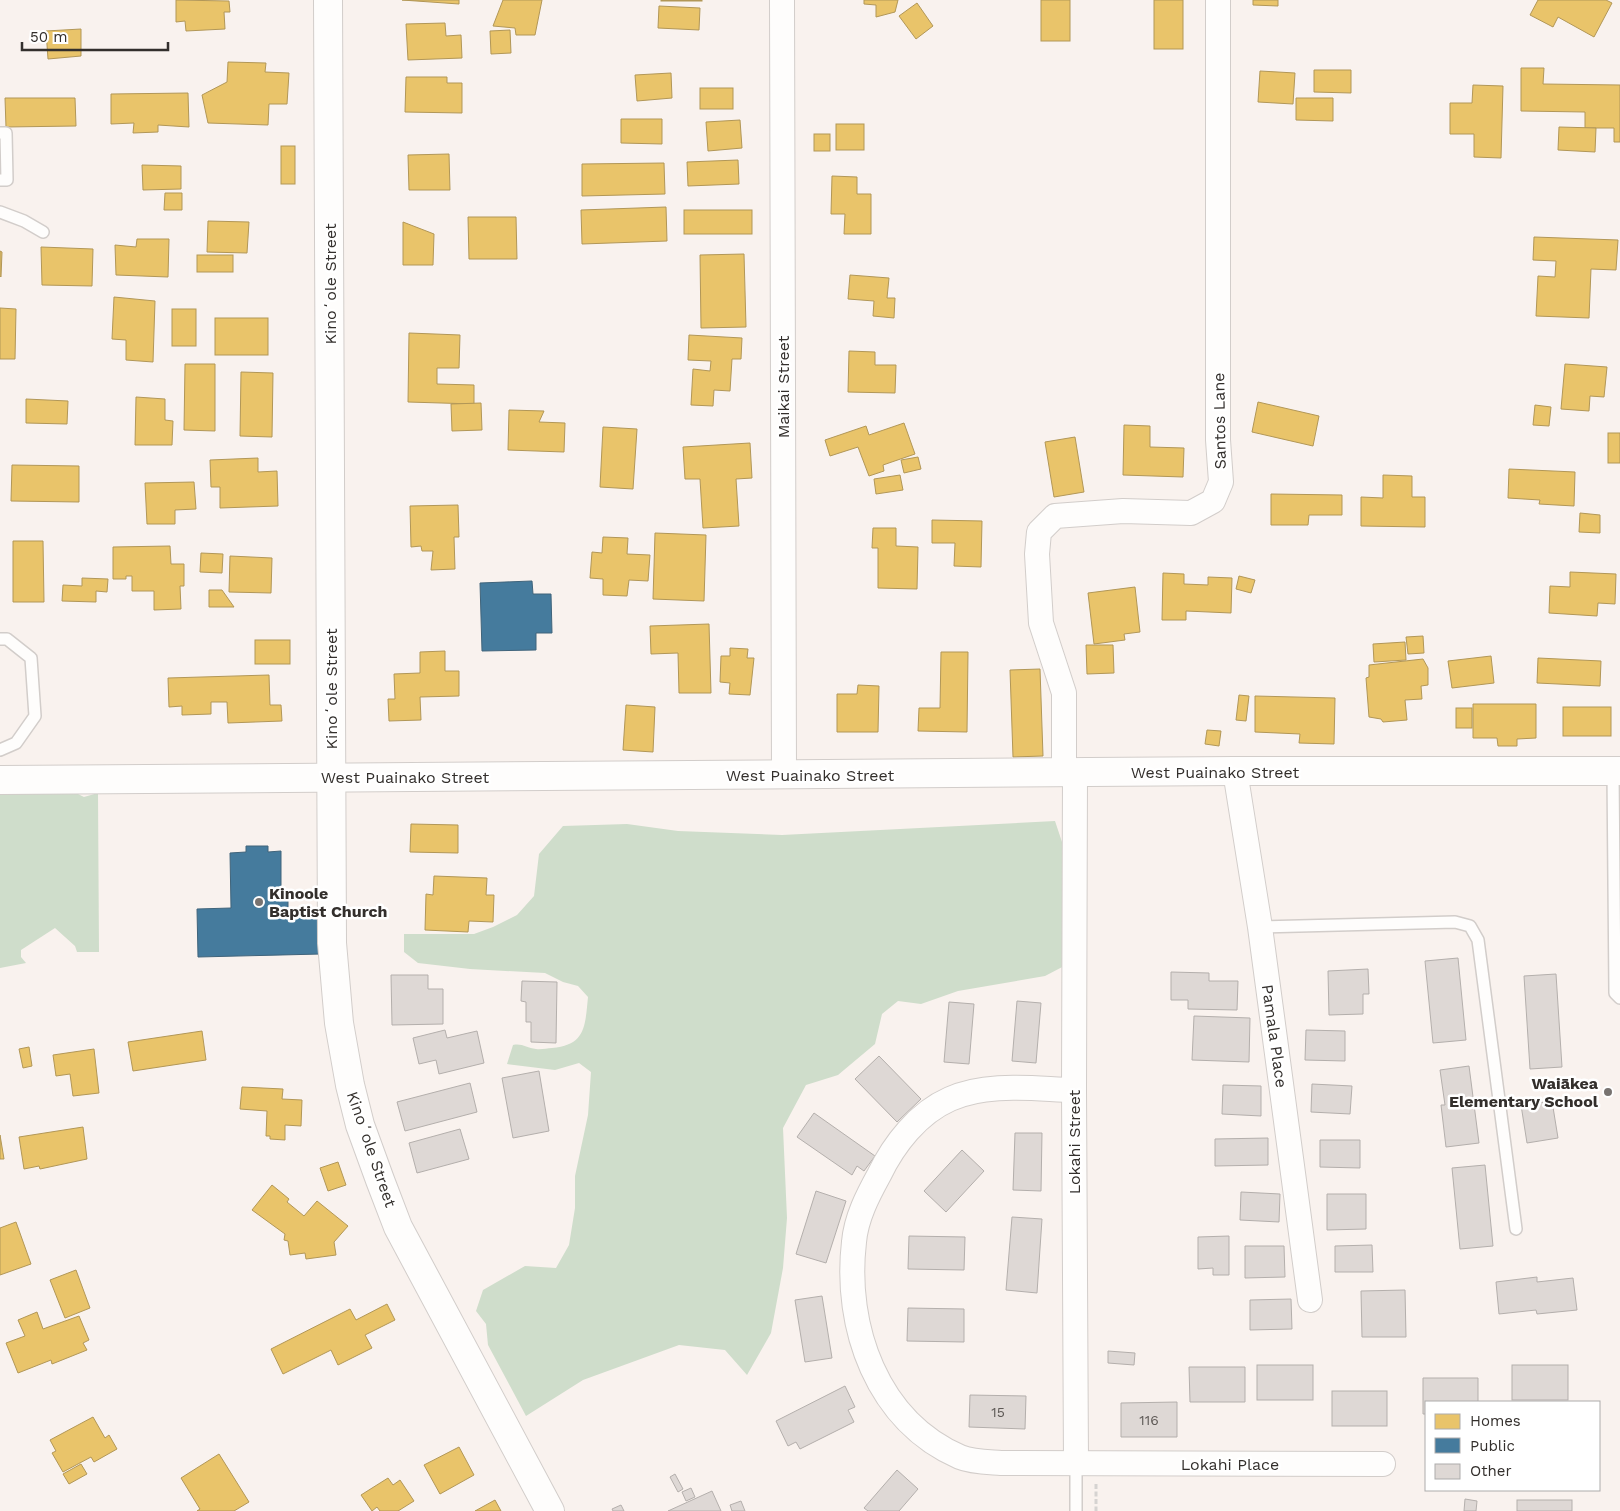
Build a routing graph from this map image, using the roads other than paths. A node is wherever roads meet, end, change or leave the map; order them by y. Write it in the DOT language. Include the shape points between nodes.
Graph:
graph roads {
  1 [pos="328,0"];
  2 [pos="782,0"];
  3 [pos="1218,0"];
  4 [pos="0,133"];
  5 [pos="0,180"];
  6 [pos="0,212"];
  7 [pos="43,232"];
  8 [pos="0,639"];
  9 [pos="0,750"];
  10 [pos="1235,771"];
  11 [pos="1617,771"];
  12 [pos="1070,773"];
  13 [pos="784,775"];
  14 [pos="331,778"];
  15 [pos="0,780"];
  16 [pos="1260,927"];
  17 [pos="1620,998"];
  18 [pos="1074,1090"];
  19 [pos="1516,1229"];
  20 [pos="1310,1300"];
  21 [pos="1086,1464"];
  22 [pos="1383,1464"];
  23 [pos="550,1511"];
  24 [pos="1076,1511"];
  1 -- 14 [label="main road, Kinoʻole Street"];
  2 -- 13 [label="street, Maikai Street"];
  3 -- 12 [label="street, Santos Lane" via="1218,440 1221,482 1213,502 1191,513 1055,516 1039,532 1037,554 1042,623 1064,693"];
  4 -- 5 [label="lane" via="6,133 7,180"];
  6 -- 7 [label="lane" via="24,220"];
  8 -- 9 [label="lane" via="7,639 31,658 35,716 16,743"];
  10 -- 11 [label="main road, West Puainako Street"];
  10 -- 12 [label="main road, West Puainako Street"];
  10 -- 16 [label="street, Pamala Place"];
  11 -- 17 [label="lane" via="1615,993"];
  12 -- 13 [label="main road, West Puainako Street"];
  12 -- 18 [label="street, Lokahi Street"];
  13 -- 14 [label="main road, West Puainako Street"];
  14 -- 15 [label="main road, West Puainako Street"];
  14 -- 23 [label="main road, Kinoʻole Street" via="335,988 350,1085 360,1125 398,1227"];
  16 -- 19 [label="lane" via="1455,922 1470,926 1478,940"];
  16 -- 20 [label="street, Pamala Place"];
  18 -- 21 [label="street, Lokahi Street"];
  18 -- 21 [label="street, Lokahi Place" via="989,1089 951,1098 927,1113 899,1140 865,1201 854,1240 852,1281 855,1317 864,1350 898,1411 925,1438 962,1458 1001,1464"];
  21 -- 22 [label="street, Lokahi Place"];
  21 -- 24 [label="lane, Lokahi Street"];
}
